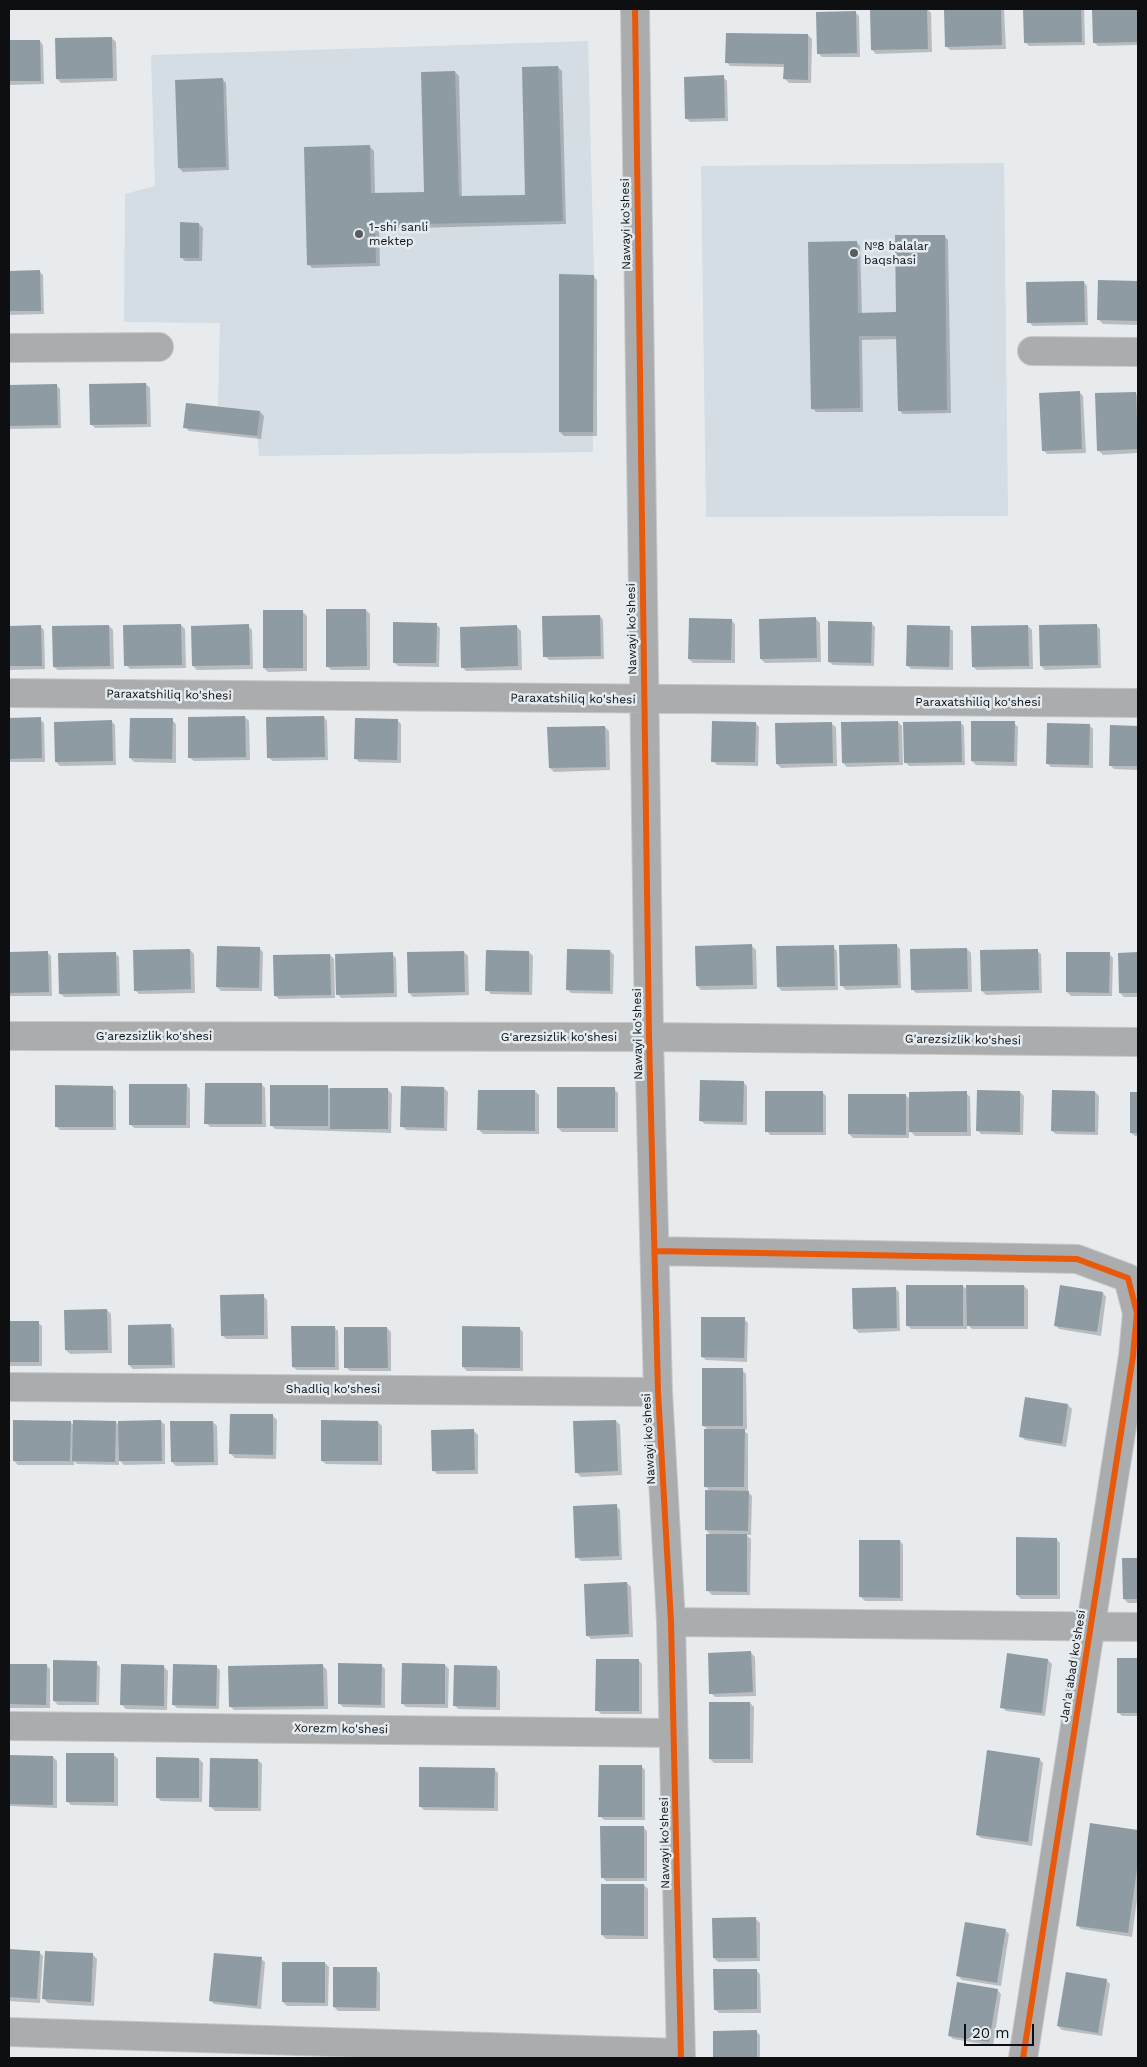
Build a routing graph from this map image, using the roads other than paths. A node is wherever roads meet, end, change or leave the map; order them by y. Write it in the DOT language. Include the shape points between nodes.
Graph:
graph roads {
  1 [pos="635,9"];
  2 [pos="159,347"];
  3 [pos="9,348"];
  4 [pos="1032,352"];
  5 [pos="1138,352"];
  6 [pos="9,693"];
  7 [pos="644,700"];
  8 [pos="1138,703"];
  9 [pos="9,1036"];
  10 [pos="649,1037"];
  11 [pos="1138,1042"];
  12 [pos="655,1251"];
  13 [pos="1136,1356"];
  14 [pos="9,1387"];
  15 [pos="658,1392"];
  16 [pos="671,1622"];
  17 [pos="1090,1627"];
  18 [pos="1138,1627"];
  19 [pos="9,1726"];
  20 [pos="673,1733"];
  21 [pos="9,2032"];
  22 [pos="681,2056"];
  23 [pos="1023,2058"];
  1 -- 7 [label="street, Nawayi ko'shesi"];
  2 -- 3 [label="street"];
  4 -- 5 [label="street"];
  6 -- 7 [label="street, Paraxatshiliq ko'shesi"];
  7 -- 8 [label="street, Paraxatshiliq ko'shesi"];
  7 -- 10 [label="street, Nawayi ko'shesi"];
  9 -- 10 [label="street, G'arezsizlik ko'shesi"];
  10 -- 11 [label="street, G'arezsizlik ko'shesi"];
  10 -- 12 [label="street, Nawayi ko'shesi"];
  12 -- 13 [label="street, Jan'a abad ko'shesi" via="1077,1259 1128,1278 1137,1313"];
  12 -- 15 [label="street, Nawayi ko'shesi"];
  13 -- 17 [label="street, Jan'a abad ko'shesi"];
  14 -- 15 [label="street, Shadliq ko'shesi"];
  15 -- 16 [label="street, Nawayi ko'shesi"];
  16 -- 17 [label="street"];
  16 -- 20 [label="street, Nawayi ko'shesi"];
  17 -- 18 [label="street"];
  17 -- 23 [label="street, Jan'a abad ko'shesi"];
  19 -- 20 [label="street, Xorezm ko'shesi"];
  20 -- 22 [label="street, Nawayi ko'shesi"];
  21 -- 22 [label="street"];
}
